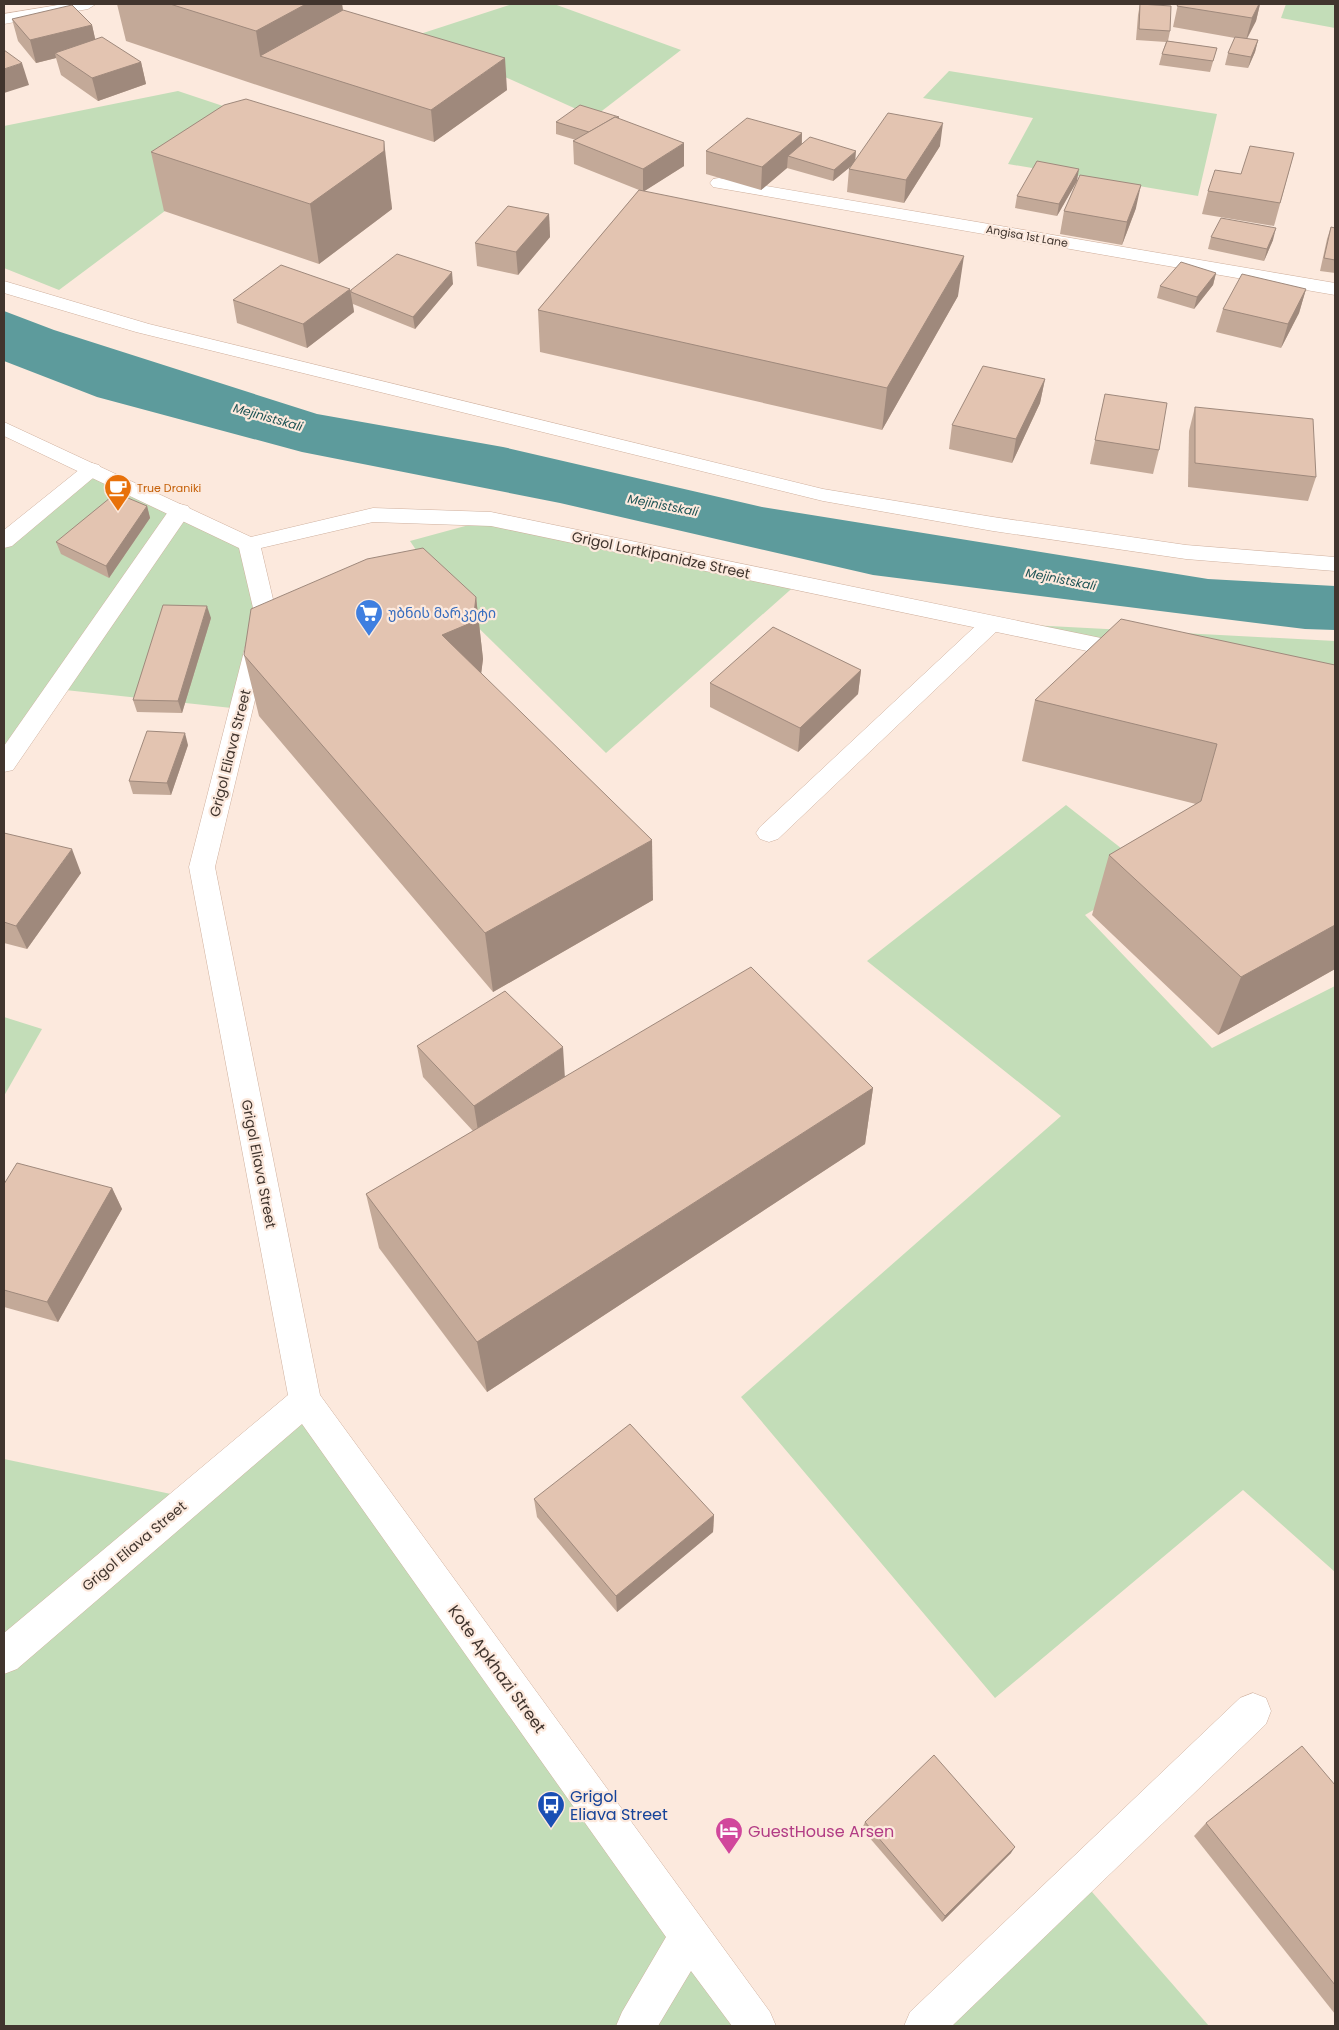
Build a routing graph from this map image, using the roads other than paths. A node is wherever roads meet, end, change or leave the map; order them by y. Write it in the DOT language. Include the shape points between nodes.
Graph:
graph roads {
  1 [pos="88,4"];
  2 [pos="4,19"];
  3 [pos="719,183"];
  4 [pos="4,287"];
  5 [pos="1335,289"];
  6 [pos="4,428"];
  7 [pos="92,469"];
  8 [pos="180,511"];
  9 [pos="4,541"];
  10 [pos="249,544"];
  11 [pos="1335,564"];
  12 [pos="992,623"];
  13 [pos="1146,656"];
  14 [pos="4,764"];
  15 [pos="769,833"];
  16 [pos="305,1401"];
  17 [pos="4,1656"];
  18 [pos="1253,1711"];
  19 [pos="689,1936"];
  20 [pos="636,2026"];
  21 [pos="756,2026"];
  22 [pos="924,2026"];
  1 -- 2 [label="street"];
  3 -- 5 [label="street, Angisa 1st Lane"];
  4 -- 11 [label="street" via="143,328 823,495 1186,552"];
  6 -- 7 [label="street"];
  7 -- 8 [label="street"];
  7 -- 9 [label="street"];
  8 -- 10 [label="street"];
  8 -- 14 [label="street"];
  10 -- 12 [label="street, Grigol Lortkipanidze Street" via="373,515 491,519"];
  10 -- 16 [label="street, Grigol Eliava Street" via="265,612 202,867"];
  12 -- 13 [label="street, Grigol Lortkipanidze Street"];
  12 -- 15 [label="street"];
  16 -- 17 [label="street, Grigol Eliava Street"];
  16 -- 19 [label="street, Kote Apkhazi Street"];
  18 -- 22 [label="street"];
  19 -- 20 [label="street"];
  19 -- 21 [label="street, Kote Apkhazi Street"];
}
